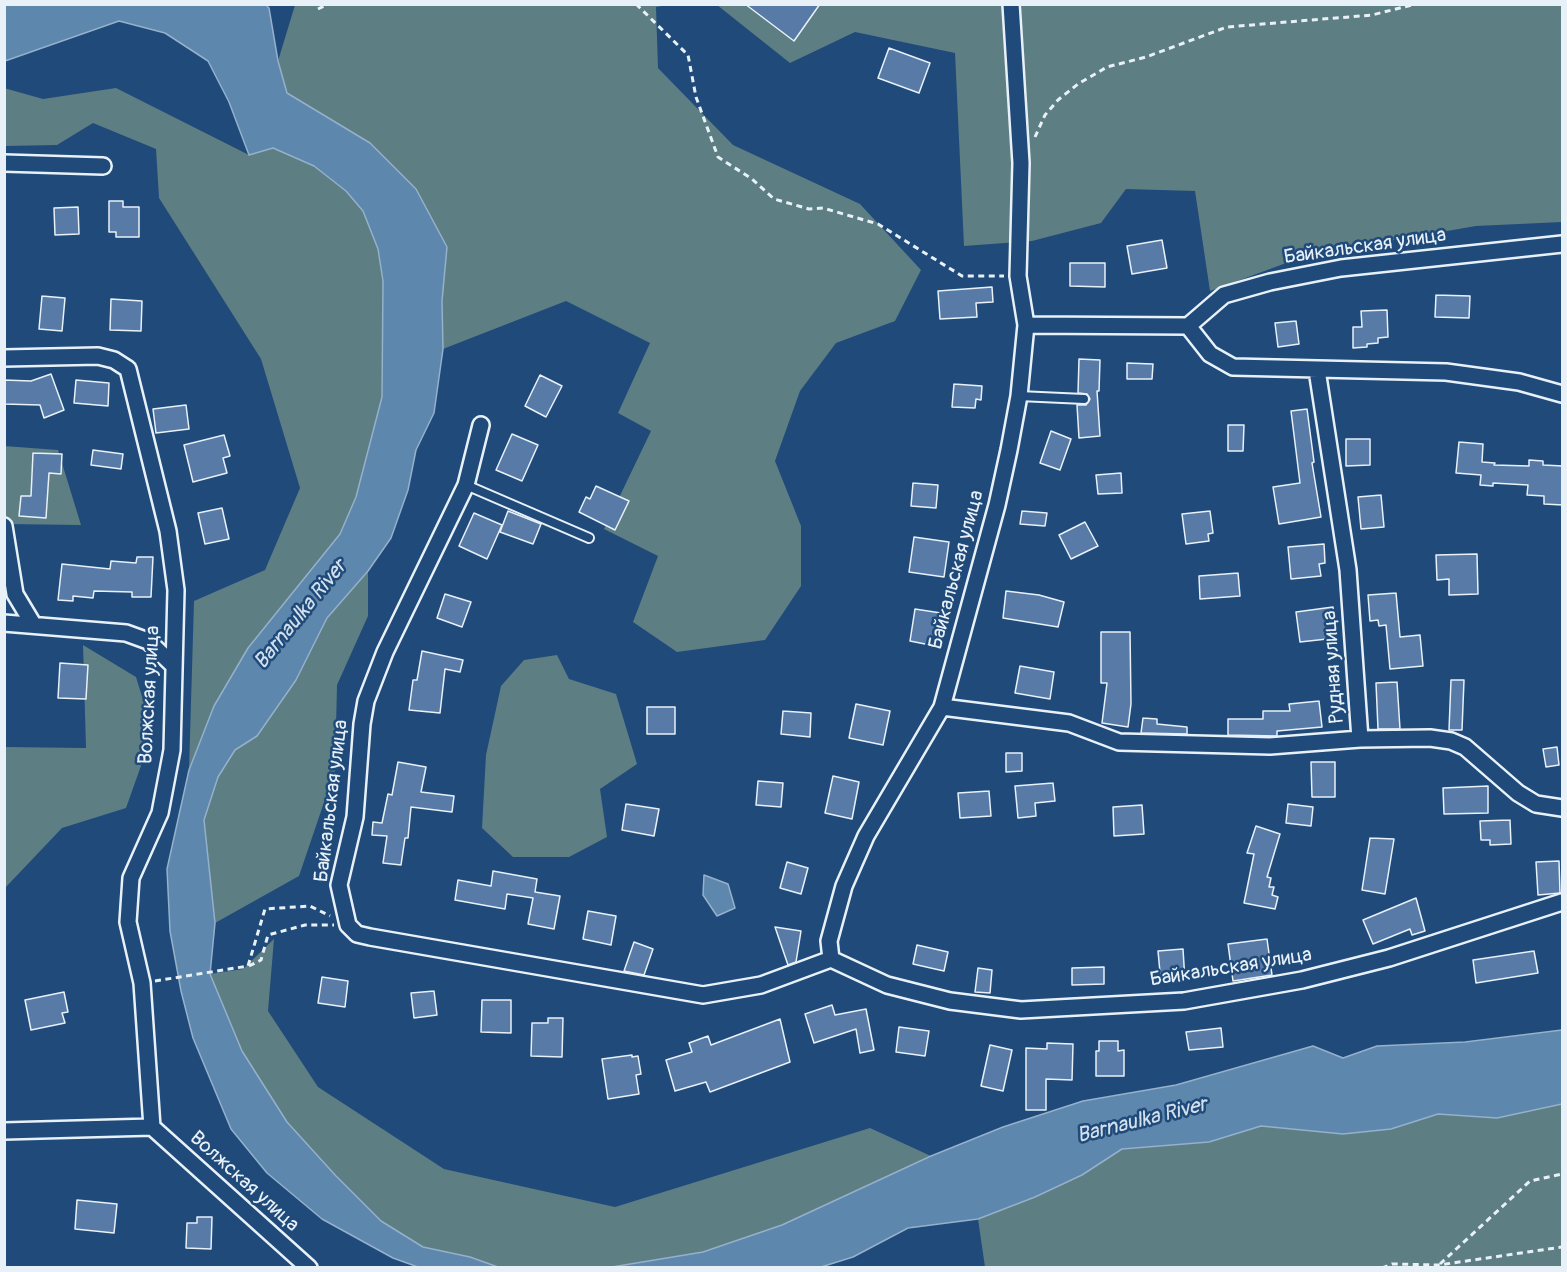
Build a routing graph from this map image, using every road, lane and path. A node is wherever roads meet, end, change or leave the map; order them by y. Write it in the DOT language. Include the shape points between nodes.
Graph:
graph roads {
  1 [pos="328,4"];
  2 [pos="636,4"];
  3 [pos="1011,4"];
  4 [pos="1416,4"];
  5 [pos="318,9"];
  6 [pos="4,163"];
  7 [pos="1021,163"];
  8 [pos="103,166"];
  9 [pos="1563,244"];
  10 [pos="1018,276"];
  11 [pos="1026,325"];
  12 [pos="1188,326"];
  13 [pos="4,358"];
  14 [pos="1317,370"];
  15 [pos="1563,394"];
  16 [pos="1018,396"];
  17 [pos="1084,399"];
  18 [pos="481,425"];
  19 [pos="466,484"];
  20 [pos="4,526"];
  21 [pos="589,538"];
  22 [pos="4,623"];
  23 [pos="33,624"];
  24 [pos="173,665"];
  25 [pos="942,707"];
  26 [pos="1360,739"];
  27 [pos="1563,808"];
  28 [pos="1563,902"];
  29 [pos="310,906"];
  30 [pos="348,925"];
  31 [pos="831,959"];
  32 [pos="248,966"];
  33 [pos="142,983"];
  34 [pos="152,1127"];
  35 [pos="4,1131"];
  36 [pos="1563,1174"];
  37 [pos="1563,1247"];
  38 [pos="1439,1266"];
  39 [pos="309,1268"];
  40 [pos="1382,1268"];
  1 -- 5 [label="path"];
  2 -- 10 [label="path" via="688,55 696,97 718,157 774,199 878,224 962,276"];
  3 -- 7 [label="street, Байкальская улица"];
  4 -- 7 [label="path" via="1372,15 1227,27 1107,67 1078,84 1045,114"];
  6 -- 8 [label="street"];
  7 -- 10 [label="street, Байкальская улица"];
  9 -- 12 [label="street, Байкальская улица" via="1341,268 1270,282 1224,295"];
  10 -- 11 [label="street, Байкальская улица"];
  11 -- 12 [label="street"];
  11 -- 16 [label="street, Байкальская улица"];
  12 -- 14 [label="street" via="1210,354 1233,367"];
  13 -- 24 [label="street, Волжская улица" via="98,356 128,369 168,531 176,590"];
  14 -- 15 [label="street" via="1446,372 1519,382"];
  14 -- 26 [label="street, Рудная улица" via="1348,570"];
  16 -- 17 [label="lane"];
  16 -- 25 [label="street, Байкальская улица" via="997,505"];
  18 -- 19 [label="street, Байкальская улица"];
  19 -- 21 [label="lane"];
  19 -- 30 [label="street, Байкальская улица" via="385,652 366,701 355,817 339,885"];
  20 -- 23 [label="street" via="15,594"];
  22 -- 23 [label="street"];
  23 -- 24 [label="street" via="126,633 148,641"];
  24 -- 33 [label="street, Волжская улица" via="172,750 160,813 131,878 128,922"];
  25 -- 26 [label="street" via="1069,723 1119,742 1270,746"];
  25 -- 31 [label="street, Байкальская улица" via="866,836 844,886 829,940"];
  26 -- 27 [label="street, Рудная улица" via="1451,741 1466,747 1536,804"];
  28 -- 31 [label="street, Байкальская улица" via="1389,958 1302,980 1184,1001 1009,1009 950,1001 887,985"];
  29 -- 32 [label="path" via="265,909"];
  30 -- 31 [label="street" via="357,934 370,937 703,994 761,985"];
  30 -- 32 [label="path" via="305,925 268,935 261,960"];
  32 -- 33 [label="path"];
  33 -- 34 [label="street, Волжская улица"];
  34 -- 35 [label="street"];
  34 -- 39 [label="street, Волжская улица"];
  36 -- 38 [label="path" via="1530,1181"];
  37 -- 38 [label="path"];
  38 -- 40 [label="path" via="1392,1264"];
}
